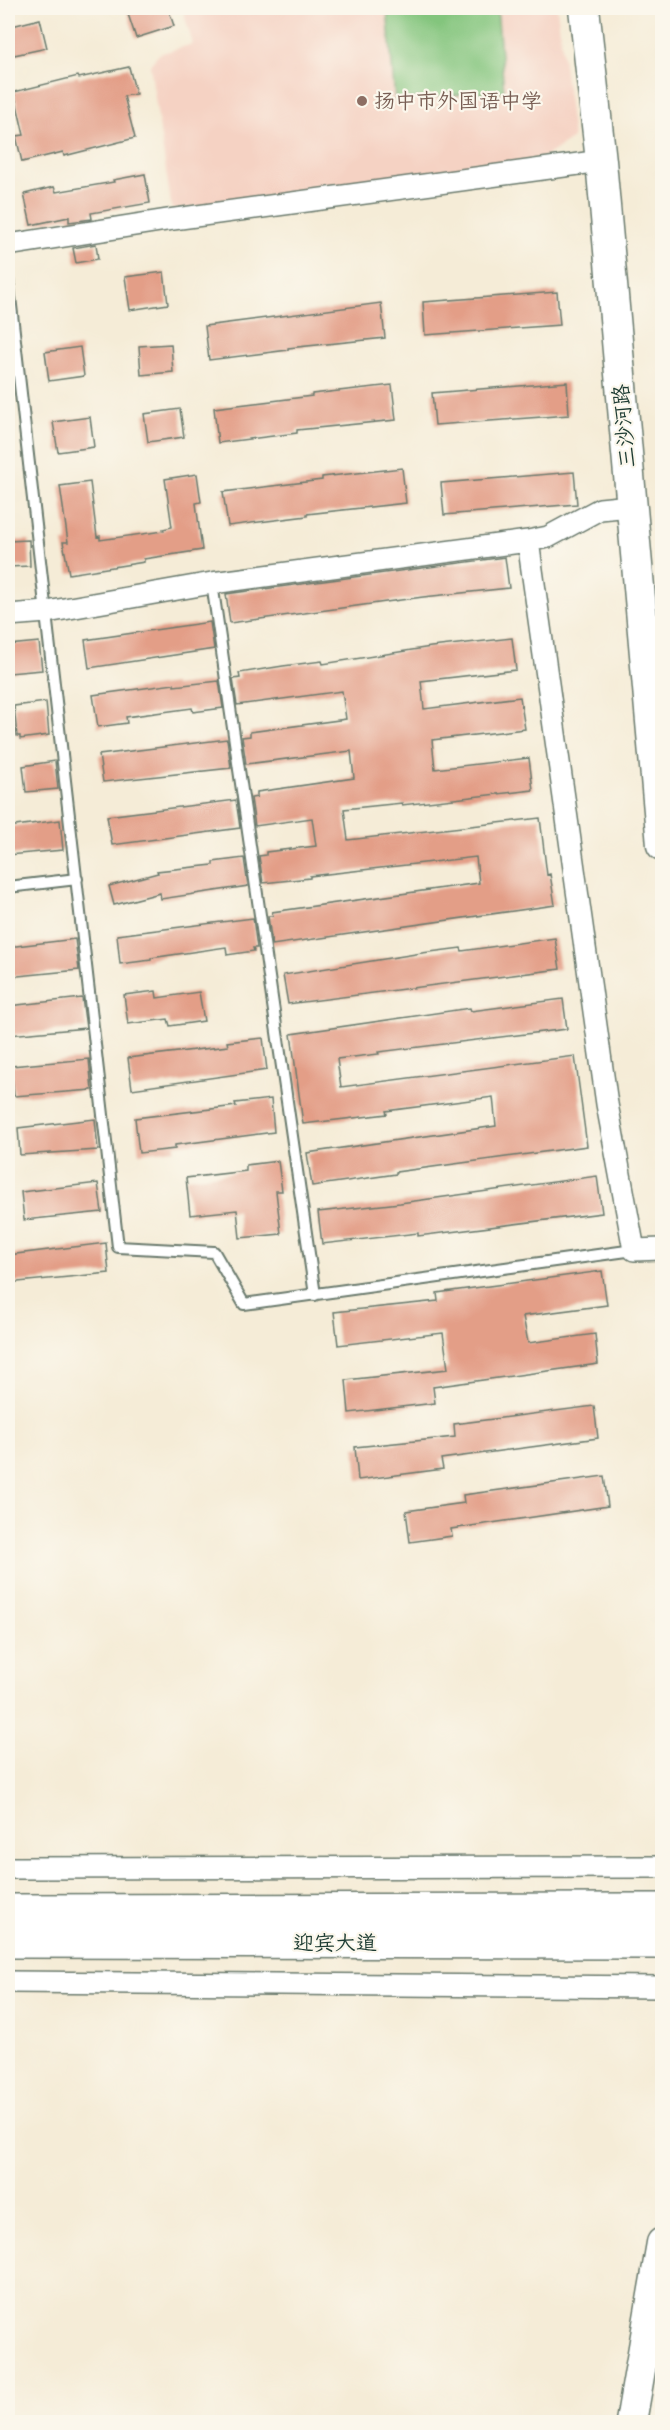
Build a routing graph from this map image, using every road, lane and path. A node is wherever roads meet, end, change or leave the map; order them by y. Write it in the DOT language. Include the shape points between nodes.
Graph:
graph roads {
  1 [pos="584,8"];
  2 [pos="601,161"];
  3 [pos="8,245"];
  4 [pos="8,279"];
  5 [pos="630,506"];
  6 [pos="528,541"];
  7 [pos="212,583"];
  8 [pos="47,612"];
  9 [pos="8,615"];
  10 [pos="663,845"];
  11 [pos="77,879"];
  12 [pos="8,887"];
  13 [pos="663,1249"];
  14 [pos="634,1250"];
  15 [pos="315,1295"];
  16 [pos="663,1867"];
  17 [pos="8,1868"];
  18 [pos="663,1910"];
  19 [pos="8,1911"];
  20 [pos="369,1928"];
  21 [pos="8,1941"];
  22 [pos="663,1942"];
  23 [pos="8,1982"];
  24 [pos="663,1987"];
  25 [pos="663,2243"];
  26 [pos="631,2422"];
  1 -- 2 [label="street, 三沙河路"];
  2 -- 3 [label="street"];
  2 -- 5 [label="street, 三沙河路"];
  4 -- 8 [label="lane"];
  5 -- 6 [label="street" via="600,509 548,537"];
  5 -- 10 [label="street, 三沙河路"];
  6 -- 7 [label="street"];
  6 -- 14 [label="street" via="607,1104"];
  7 -- 8 [label="street"];
  7 -- 15 [label="lane"];
  8 -- 9 [label="street"];
  8 -- 11 [label="lane"];
  11 -- 12 [label="lane"];
  11 -- 15 [label="lane" via="118,1247 214,1252 244,1304"];
  13 -- 14 [label="street"];
  14 -- 15 [label="lane"];
  16 -- 17 [label="street"];
  18 -- 20 [label="main road, 迎宾大道"];
  19 -- 20 [label="main road, 迎宾大道"];
  20 -- 21 [label="main road, 迎宾大道"];
  20 -- 22 [label="main road, 迎宾大道"];
  23 -- 24 [label="street"];
  25 -- 26 [label="street"];
}
